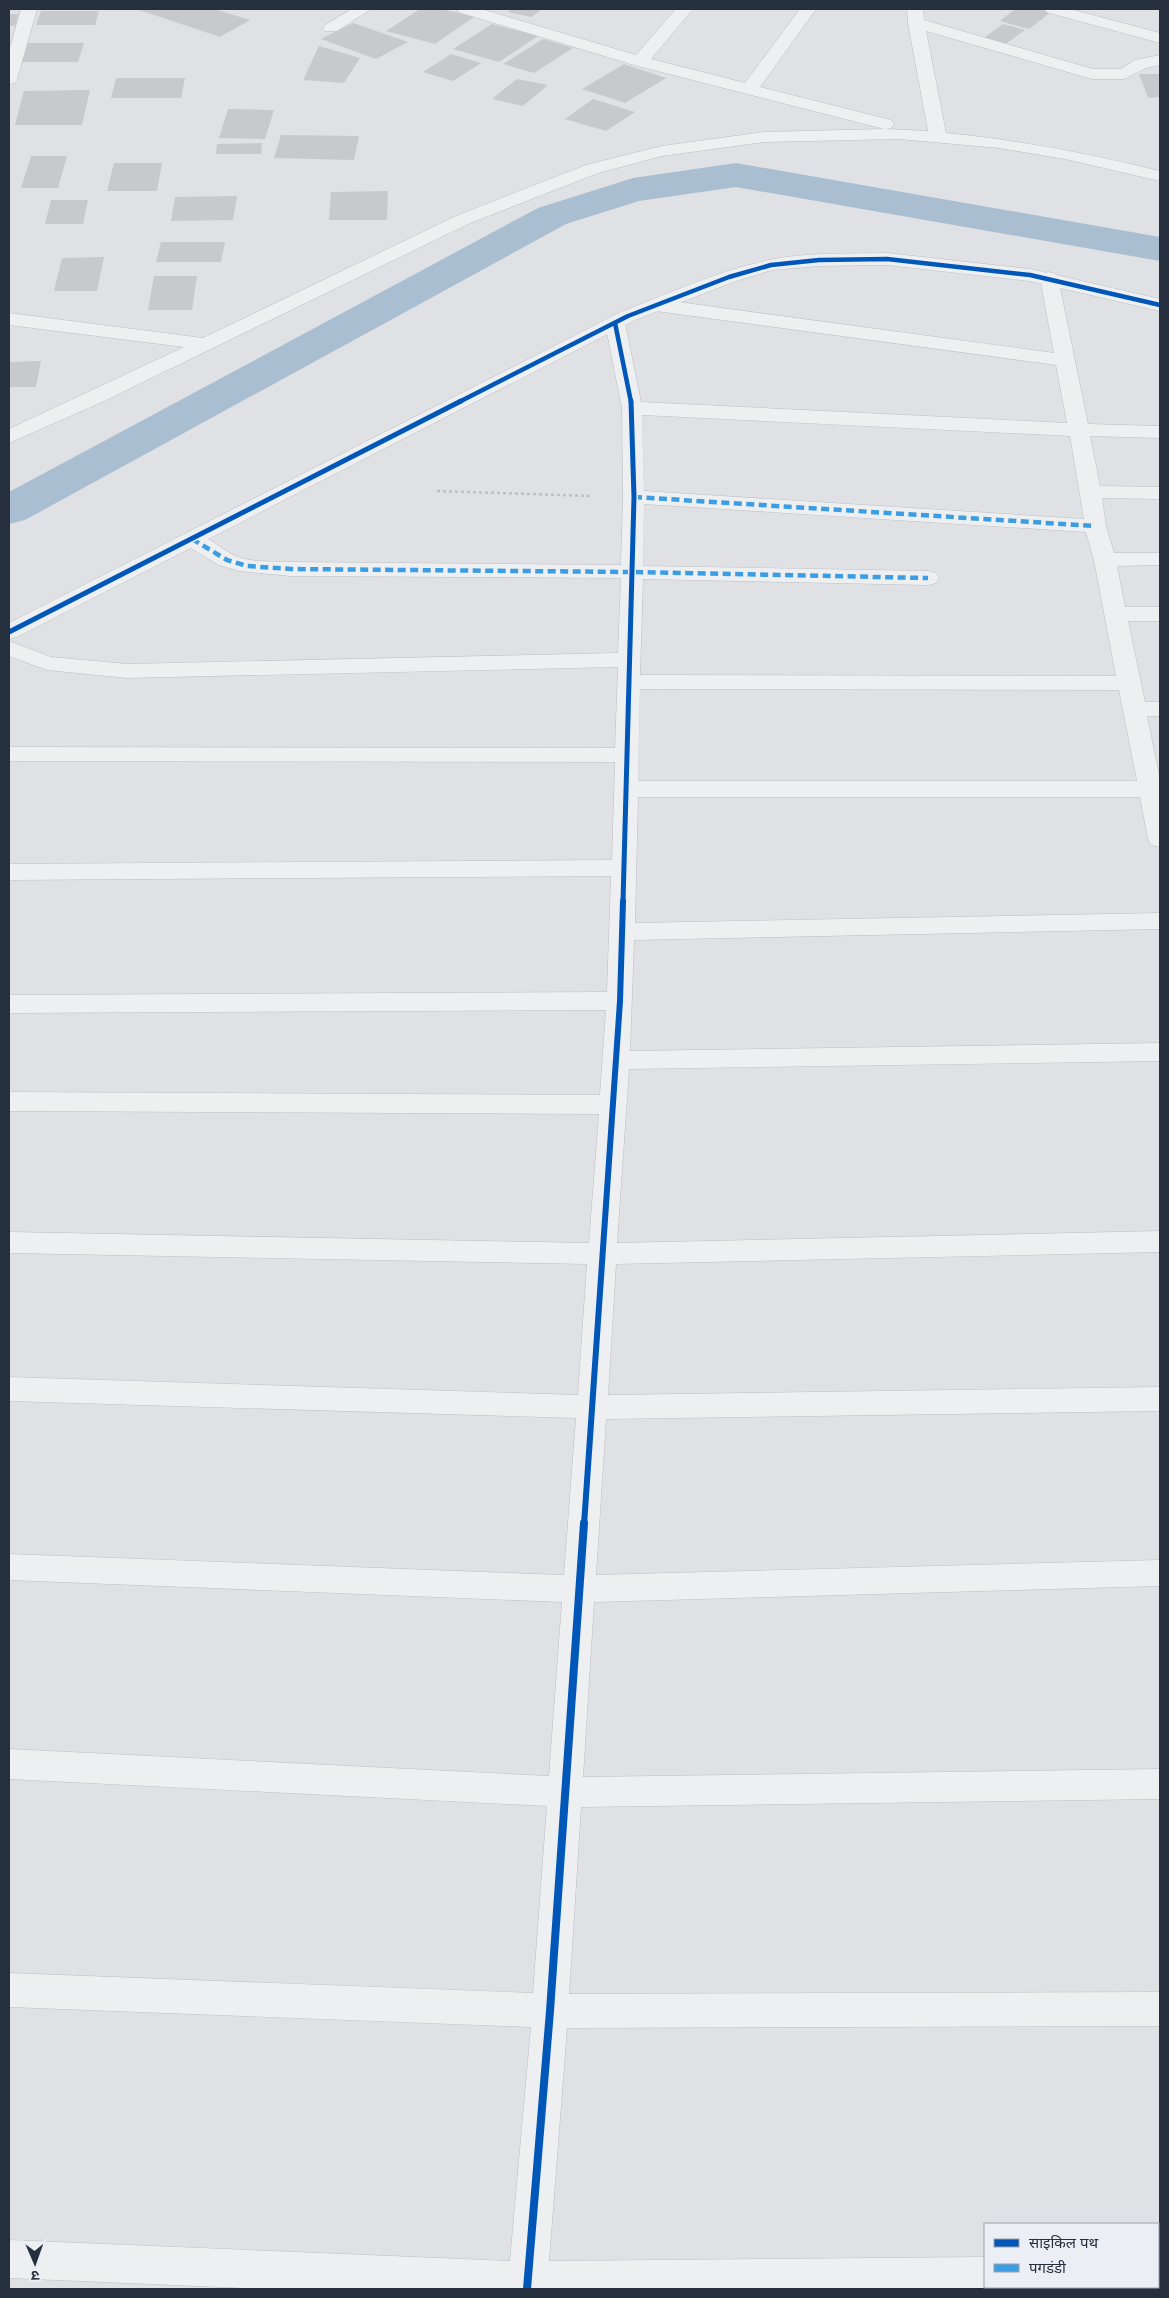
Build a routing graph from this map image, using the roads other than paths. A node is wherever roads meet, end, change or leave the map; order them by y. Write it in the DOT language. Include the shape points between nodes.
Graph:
graph roads {
  1 [pos="29,9"];
  2 [pos="363,9"];
  3 [pos="464,9"];
  4 [pos="685,9"];
  5 [pos="808,9"];
  6 [pos="1052,9"];
  7 [pos="9,10"];
  8 [pos="916,16"];
  9 [pos="331,28"];
  10 [pos="1160,38"];
  11 [pos="1160,60"];
  12 [pos="640,61"];
  13 [pos="9,79"];
  14 [pos="749,90"];
  15 [pos="938,137"];
  16 [pos="1160,176"];
  17 [pos="1049,278"];
  18 [pos="656,305"];
  19 [pos="1160,305"];
  20 [pos="9,319"];
  21 [pos="615,323"];
  22 [pos="205,344"];
  23 [pos="1065,360"];
  24 [pos="632,408"];
  25 [pos="1079,430"];
  26 [pos="1160,432"];
  27 [pos="10,436"];
  28 [pos="1091,492"];
  29 [pos="1160,493"];
  30 [pos="634,497"];
  31 [pos="1096,526"];
  32 [pos="192,539"];
  33 [pos="1160,559"];
  34 [pos="1105,560"];
  35 [pos="632,572"];
  36 [pos="928,578"];
  37 [pos="1116,614"];
  38 [pos="1160,614"];
  39 [pos="9,632"];
  40 [pos="9,648"];
  41 [pos="630,671"];
  42 [pos="1129,683"];
  43 [pos="1134,709"];
  44 [pos="1160,709"];
  45 [pos="9,754"];
  46 [pos="627,755"];
  47 [pos="626,789"];
  48 [pos="1155,789"];
  49 [pos="1160,839"];
  50 [pos="624,868"];
  51 [pos="9,872"];
  52 [pos="1160,921"];
  53 [pos="622,932"];
  54 [pos="620,1001"];
  55 [pos="9,1004"];
  56 [pos="1160,1052"];
  57 [pos="615,1060"];
  58 [pos="9,1101"];
  59 [pos="612,1105"];
  60 [pos="9,1242"];
  61 [pos="1160,1242"];
  62 [pos="602,1254"];
  63 [pos="9,1389"];
  64 [pos="1160,1398"];
  65 [pos="592,1407"];
  66 [pos="9,1566"];
  67 [pos="1160,1573"];
  68 [pos="580,1589"];
  69 [pos="9,1764"];
  70 [pos="1160,1784"];
  71 [pos="565,1792"];
  72 [pos="9,1990"];
  73 [pos="1160,2009"];
  74 [pos="550,2011"];
  75 [pos="9,2259"];
  76 [pos="984,2276"];
  77 [pos="528,2285"];
  1 -- 7 [label="street"];
  1 -- 13 [label="street"];
  2 -- 9 [label="street"];
  3 -- 12 [label="street"];
  4 -- 12 [label="street"];
  5 -- 14 [label="street"];
  6 -- 10 [label="street"];
  8 -- 11 [label="street" via="1092,74 1124,74 1141,64"];
  8 -- 15 [label="street"];
  12 -- 14 [label="street"];
  14 -- 15 [label="street"];
  15 -- 16 [label="street" via="1056,153"];
  15 -- 22 [label="street" via="839,134 764,137 620,160 555,182 462,220"];
  17 -- 18 [label="street" via="887,259 819,260 771,265 688,291"];
  17 -- 19 [label="street"];
  17 -- 23 [label="street"];
  18 -- 21 [label="street"];
  18 -- 23 [label="street"];
  20 -- 22 [label="street"];
  21 -- 24 [label="street"];
  21 -- 32 [label="street"];
  22 -- 27 [label="street"];
  23 -- 25 [label="street"];
  24 -- 25 [label="street"];
  24 -- 30 [label="street"];
  25 -- 26 [label="street"];
  25 -- 28 [label="street"];
  28 -- 29 [label="street"];
  28 -- 31 [label="street"];
  30 -- 31 [label="street"];
  30 -- 35 [label="street"];
  31 -- 34 [label="street"];
  32 -- 35 [label="street" via="227,560 247,566"];
  32 -- 39 [label="street"];
  33 -- 34 [label="street"];
  34 -- 37 [label="street"];
  35 -- 36 [label="street"];
  35 -- 41 [label="street"];
  37 -- 38 [label="street"];
  37 -- 42 [label="street"];
  40 -- 41 [label="street" via="47,664 127,671"];
  41 -- 42 [label="street"];
  41 -- 46 [label="street"];
  42 -- 43 [label="street"];
  43 -- 44 [label="street"];
  43 -- 48 [label="street"];
  45 -- 46 [label="street"];
  46 -- 47 [label="street"];
  47 -- 48 [label="street"];
  47 -- 50 [label="street"];
  48 -- 49 [label="street"];
  50 -- 51 [label="street"];
  50 -- 53 [label="street"];
  52 -- 53 [label="street"];
  53 -- 54 [label="street"];
  54 -- 55 [label="street"];
  54 -- 57 [label="street"];
  56 -- 57 [label="street"];
  57 -- 59 [label="street"];
  58 -- 59 [label="street"];
  59 -- 62 [label="street"];
  60 -- 62 [label="street"];
  61 -- 62 [label="street"];
  62 -- 65 [label="street"];
  63 -- 65 [label="street"];
  64 -- 65 [label="street"];
  65 -- 68 [label="street"];
  66 -- 68 [label="street"];
  67 -- 68 [label="street"];
  68 -- 71 [label="street"];
  69 -- 71 [label="street"];
  70 -- 71 [label="street"];
  71 -- 74 [label="street"];
  72 -- 74 [label="street"];
  73 -- 74 [label="street"];
  74 -- 77 [label="street"];
  75 -- 77 [label="street"];
  76 -- 77 [label="street"];
}
